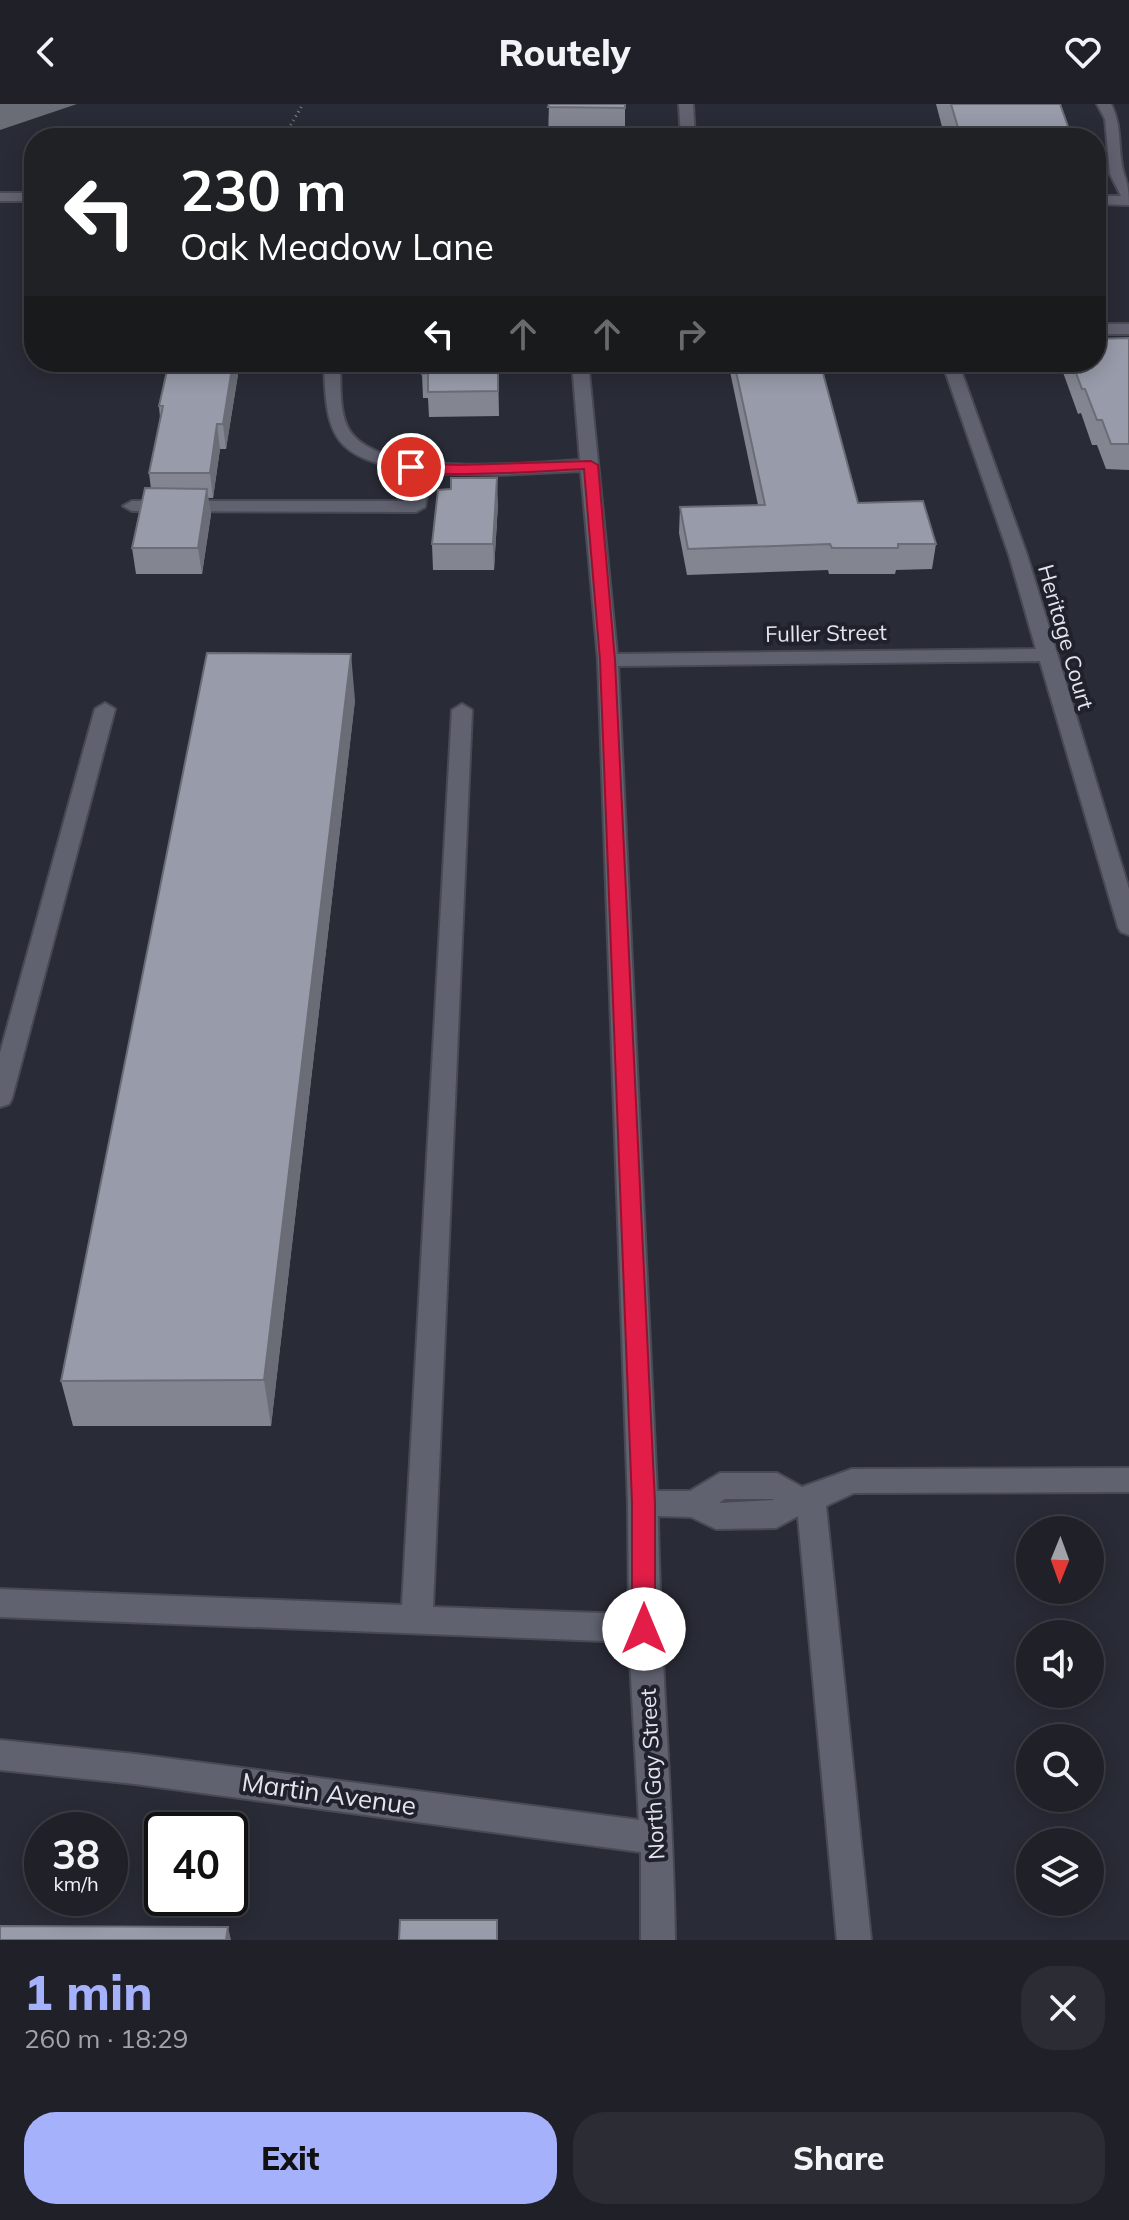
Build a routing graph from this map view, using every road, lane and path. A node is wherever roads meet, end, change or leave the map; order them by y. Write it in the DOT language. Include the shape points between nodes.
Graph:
graph roads {
  1 [pos="303,104"];
  2 [pos="686,104"];
  3 [pos="1104,104"];
  4 [pos="289,128"];
  5 [pos="687,128"];
  6 [pos="0,197"];
  7 [pos="24,197"];
  8 [pos="1106,200"];
  9 [pos="1129,200"];
  10 [pos="1106,329"];
  11 [pos="1129,329"];
  12 [pos="332,372"];
  13 [pos="581,372"];
  14 [pos="954,372"];
  15 [pos="591,465"];
  16 [pos="423,468"];
  17 [pos="132,506"];
  18 [pos="1045,655"];
  19 [pos="608,660"];
  20 [pos="105,709"];
  21 [pos="462,710"];
  22 [pos="1129,927"];
  23 [pos="0,1098"];
  24 [pos="1129,1480"];
  25 [pos="804,1499"];
  26 [pos="643,1503"];
  27 [pos="0,1603"];
  28 [pos="417,1618"];
  29 [pos="644,1629"];
  30 [pos="0,1755"];
  31 [pos="657,1838"];
  32 [pos="658,1940"];
  33 [pos="854,1940"];
  1 -- 4 [label="path"];
  2 -- 5 [label="street"];
  3 -- 9 [label="street" via="1112,119 1117,174"];
  6 -- 7 [label="street"];
  8 -- 9 [label="street"];
  10 -- 11 [label="street"];
  12 -- 16 [label="street" via="343,436 368,457"];
  13 -- 15 [label="street, North Gay Street"];
  14 -- 18 [label="street, Heritage Court" via="1018,555"];
  15 -- 16 [label="street"];
  15 -- 19 [label="street, North Gay Street"];
  16 -- 17 [label="street" via="416,507"];
  18 -- 19 [label="street, Fuller Street"];
  18 -- 22 [label="street, Heritage Court"];
  19 -- 26 [label="street, North Gay Street"];
  20 -- 23 [label="street"];
  21 -- 28 [label="street"];
  24 -- 25 [label="street" via="852,1481"];
  25 -- 26 [label="street" via="776,1515 716,1516 695,1504"];
  25 -- 33 [label="street"];
  26 -- 29 [label="street, North Gay Street"];
  27 -- 28 [label="street"];
  28 -- 29 [label="street"];
  29 -- 31 [label="street, North Gay Street"];
  30 -- 31 [label="street, Martin Avenue"];
  31 -- 32 [label="street, North Gay Street"];
}
